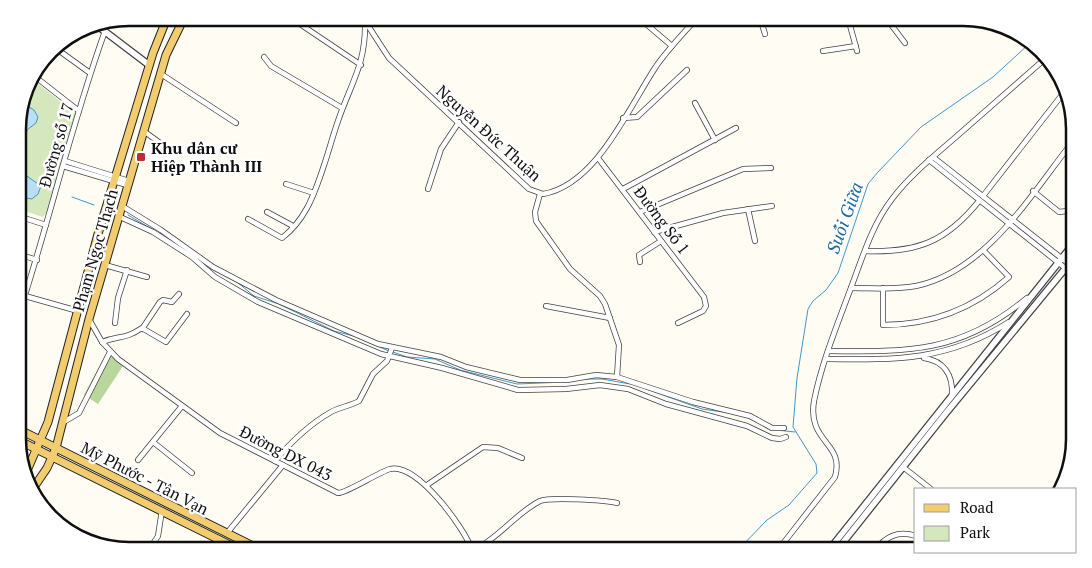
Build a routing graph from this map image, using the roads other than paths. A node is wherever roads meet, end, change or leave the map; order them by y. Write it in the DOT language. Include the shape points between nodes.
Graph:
graph roads {
  1 [pos="164,26"];
  2 [pos="180,26"];
  3 [pos="303,26"];
  4 [pos="365,26"];
  5 [pos="368,26"];
  6 [pos="648,26"];
  7 [pos="690,26"];
  8 [pos="762,26"];
  9 [pos="850,26"];
  10 [pos="892,26"];
  11 [pos="104,31"];
  12 [pos="764,34"];
  13 [pos="904,43"];
  14 [pos="672,46"];
  15 [pos="823,51"];
  16 [pos="61,52"];
  17 [pos="264,57"];
  18 [pos="1041,63"];
  19 [pos="149,65"];
  20 [pos="361,65"];
  21 [pos="688,70"];
  22 [pos="90,73"];
  23 [pos="161,74"];
  24 [pos="39,80"];
  25 [pos="1060,97"];
  26 [pos="695,103"];
  27 [pos="342,108"];
  28 [pos="79,110"];
  29 [pos="623,118"];
  30 [pos="459,122"];
  31 [pos="236,123"];
  32 [pos="736,128"];
  33 [pos="145,132"];
  34 [pos="715,140"];
  35 [pos="1066,150"];
  36 [pos="171,151"];
  37 [pos="598,158"];
  38 [pos="931,159"];
  39 [pos="64,163"];
  40 [pos="771,168"];
  41 [pos="115,179"];
  42 [pos="128,183"];
  43 [pos="286,184"];
  44 [pos="428,189"];
  45 [pos="623,189"];
  46 [pos="1033,191"];
  47 [pos="314,193"];
  48 [pos="540,194"];
  49 [pos="983,196"];
  50 [pos="979,201"];
  51 [pos="122,206"];
  52 [pos="772,206"];
  53 [pos="748,209"];
  54 [pos="1066,210"];
  55 [pos="267,212"];
  56 [pos="640,212"];
  57 [pos="118,216"];
  58 [pos="1012,218"];
  59 [pos="26,219"];
  60 [pos="248,219"];
  61 [pos="1007,224"];
  62 [pos="46,225"];
  63 [pos="293,226"];
  64 [pos="654,232"];
  65 [pos="661,241"];
  66 [pos="755,241"];
  67 [pos="984,250"];
  68 [pos="865,251"];
  69 [pos="1066,253"];
  70 [pos="26,257"];
  71 [pos="37,260"];
  72 [pos="1061,260"];
  73 [pos="640,262"];
  74 [pos="1066,264"];
  75 [pos="105,265"];
  76 [pos="127,270"];
  77 [pos="1066,272"];
  78 [pos="147,277"];
  79 [pos="851,288"];
  80 [pos="882,288"];
  81 [pos="1040,288"];
  82 [pos="26,290"];
  83 [pos="179,294"];
  84 [pos="26,297"];
  85 [pos="546,306"];
  86 [pos="78,311"];
  87 [pos="187,314"];
  88 [pos="610,318"];
  89 [pos="1016,318"];
  90 [pos="89,319"];
  91 [pos="115,323"];
  92 [pos="678,323"];
  93 [pos="142,328"];
  94 [pos="102,342"];
  95 [pos="392,348"];
  96 [pos="828,351"];
  97 [pos="110,352"];
  98 [pos="389,356"];
  99 [pos="918,358"];
  100 [pos="826,360"];
  101 [pos="617,377"];
  102 [pos="952,397"];
  103 [pos="182,406"];
  104 [pos="62,423"];
  105 [pos="784,428"];
  106 [pos="26,433"];
  107 [pos="786,437"];
  108 [pos="42,441"];
  109 [pos="153,442"];
  110 [pos="26,444"];
  111 [pos="56,448"];
  112 [pos="37,450"];
  113 [pos="52,457"];
  114 [pos="522,458"];
  115 [pos="138,460"];
  116 [pos="275,461"];
  117 [pos="30,465"];
  118 [pos="283,466"];
  119 [pos="903,467"];
  120 [pos="192,473"];
  121 [pos="36,483"];
  122 [pos="428,485"];
  123 [pos="930,488"];
  124 [pos="617,503"];
  125 [pos="162,510"];
  126 [pos="226,534"];
  127 [pos="914,536"];
  128 [pos="220,540"];
  129 [pos="154,542"];
  130 [pos="224,542"];
  131 [pos="244,542"];
  132 [pos="468,542"];
  133 [pos="488,542"];
  134 [pos="785,542"];
  135 [pos="835,542"];
  136 [pos="844,542"];
  137 [pos="884,542"];
  1 -- 19 [label="main road, Phạm Ngọc Thạch"];
  2 -- 23 [label="main road, Phạm Ngọc Thạch"];
  3 -- 20 [label="street"];
  4 -- 20 [label="street" via="366,45"];
  5 -- 30 [label="street, Nguyễn Đức Thuận" via="389,58"];
  6 -- 14 [label="street"];
  7 -- 14 [label="street, Nguyễn Đức Thuận"];
  8 -- 12 [label="street"];
  9 -- 15 [label="street" via="856,49"];
  10 -- 13 [label="street"];
  11 -- 19 [label="street"];
  11 -- 22 [label="street, Đường số 17"];
  14 -- 29 [label="street, Nguyễn Đức Thuận" via="656,65"];
  16 -- 22 [label="street"];
  17 -- 27 [label="street" via="271,66"];
  18 -- 38 [label="street"];
  19 -- 41 [label="main road, Phạm Ngọc Thạch"];
  20 -- 27 [label="street"];
  21 -- 29 [label="street" via="637,117"];
  22 -- 28 [label="street, Đường số 17"];
  23 -- 31 [label="street"];
  23 -- 33 [label="main road, Phạm Ngọc Thạch"];
  24 -- 28 [label="street"];
  25 -- 49 [label="street"];
  26 -- 34 [label="street"];
  27 -- 47 [label="street"];
  28 -- 39 [label="street, Đường số 17"];
  29 -- 37 [label="street, Nguyễn Đức Thuận"];
  30 -- 44 [label="street" via="441,149"];
  30 -- 48 [label="street, Nguyễn Đức Thuận" via="529,189"];
  32 -- 34 [label="street"];
  33 -- 36 [label="street"];
  33 -- 42 [label="main road, Phạm Ngọc Thạch"];
  34 -- 45 [label="street"];
  35 -- 46 [label="street"];
  37 -- 45 [label="street, Đường Số 1"];
  37 -- 48 [label="street, Nguyễn Đức Thuận" via="566,186"];
  38 -- 49 [label="street"];
  38 -- 50 [label="street"];
  38 -- 68 [label="street" via="892,199 877,222"];
  39 -- 41 [label="street"];
  39 -- 62 [label="street, Đường số 17"];
  40 -- 56 [label="street" via="744,169"];
  41 -- 42 [label="street"];
  41 -- 86 [label="main road, Phạm Ngọc Thạch"];
  42 -- 51 [label="main road, Phạm Ngọc Thạch"];
  43 -- 47 [label="street"];
  45 -- 56 [label="street, Đường Số 1"];
  46 -- 54 [label="street" via="1059,212"];
  46 -- 58 [label="street"];
  47 -- 63 [label="street" via="304,214"];
  48 -- 88 [label="street" via="536,221 570,269 603,299"];
  49 -- 58 [label="street"];
  50 -- 61 [label="street"];
  50 -- 68 [label="street" via="956,226 932,242 899,251"];
  51 -- 57 [label="main road, Phạm Ngọc Thạch"];
  51 -- 95 [label="street" via="213,267 256,290"];
  52 -- 53 [label="street"];
  53 -- 64 [label="street"];
  53 -- 66 [label="street"];
  55 -- 63 [label="street"];
  56 -- 64 [label="street, Đường Số 1"];
  57 -- 75 [label="main road, Phạm Ngọc Thạch"];
  57 -- 98 [label="street" via="153,232 192,257 215,277 258,302"];
  58 -- 61 [label="street"];
  58 -- 72 [label="street"];
  59 -- 62 [label="street"];
  60 -- 63 [label="street" via="282,238"];
  61 -- 67 [label="street"];
  61 -- 72 [label="street"];
  62 -- 71 [label="street, Đường số 17"];
  64 -- 65 [label="street, Đường Số 1"];
  65 -- 73 [label="street" via="639,255"];
  65 -- 92 [label="street, Đường Số 1" via="704,297 706,306 703,311"];
  67 -- 80 [label="street" via="958,270 934,281"];
  67 -- 80 [label="street" via="1009,277 978,301 951,314 913,324 883,325"];
  68 -- 79 [label="street"];
  69 -- 72 [label="street"];
  70 -- 71 [label="street"];
  71 -- 82 [label="street, Đường số 17"];
  72 -- 74 [label="street"];
  72 -- 81 [label="street"];
  75 -- 76 [label="street"];
  75 -- 90 [label="main road, Phạm Ngọc Thạch"];
  76 -- 78 [label="street"];
  76 -- 91 [label="street" via="118,298"];
  77 -- 119 [label="street"];
  79 -- 80 [label="street"];
  79 -- 96 [label="street"];
  81 -- 89 [label="street"];
  81 -- 96 [label="street" via="995,322 951,342 905,351"];
  83 -- 93 [label="street" via="172,302 160,302"];
  84 -- 86 [label="street"];
  85 -- 88 [label="street"];
  86 -- 108 [label="main road, Phạm Ngọc Thạch"];
  87 -- 93 [label="street" via="166,342"];
  88 -- 101 [label="street" via="619,345"];
  89 -- 99 [label="street" via="971,343"];
  89 -- 102 [label="street"];
  90 -- 94 [label="street, Đường DX 043"];
  90 -- 104 [label="main road, Phạm Ngọc Thạch"];
  93 -- 94 [label="street" via="129,337"];
  94 -- 97 [label="street, Đường DX 043"];
  95 -- 98 [label="street"];
  95 -- 101 [label="street" via="441,357 466,367 520,380 567,380 596,375"];
  96 -- 100 [label="street"];
  97 -- 103 [label="street, Đường DX 043"];
  97 -- 104 [label="street" via="79,413"];
  98 -- 107 [label="street" via="518,390 600,385 628,389 666,404 747,426 772,438"];
  98 -- 116 [label="street" via="359,401 332,411 311,425"];
  99 -- 100 [label="street"];
  99 -- 102 [label="street" via="931,360 945,368 952,380"];
  100 -- 134 [label="street" via="815,396 813,420 818,434 835,454 836,472 831,485"];
  101 -- 105 [label="street" via="706,406 750,416 772,428"];
  102 -- 135 [label="street"];
  103 -- 109 [label="street"];
  103 -- 116 [label="street, Đường DX 043" via="220,433"];
  104 -- 111 [label="main road, Phạm Ngọc Thạch"];
  106 -- 108 [label="main road, Mỹ Phước - Tân Vạn"];
  108 -- 111 [label="main road, Mỹ Phước - Tân Vạn"];
  108 -- 112 [label="main road, Phạm Ngọc Thạch"];
  109 -- 115 [label="street"];
  109 -- 120 [label="street"];
  110 -- 112 [label="main road, Mỹ Phước - Tân Vạn"];
  111 -- 113 [label="main road, Phạm Ngọc Thạch"];
  111 -- 126 [label="main road, Mỹ Phước - Tân Vạn"];
  112 -- 113 [label="main road, Mỹ Phước - Tân Vạn"];
  112 -- 117 [label="main road, Phạm Ngọc Thạch"];
  113 -- 121 [label="main road, Phạm Ngọc Thạch"];
  113 -- 125 [label="main road, Mỹ Phước - Tân Vạn"];
  114 -- 122 [label="street" via="483,446"];
  116 -- 118 [label="street, Đường DX 043"];
  118 -- 122 [label="street, Đường DX 043" via="338,493 395,468 409,472"];
  118 -- 126 [label="street"];
  119 -- 123 [label="street"];
  119 -- 136 [label="street"];
  122 -- 132 [label="street, Đường DX 043"];
  124 -- 133 [label="street" via="544,500"];
  125 -- 128 [label="main road, Mỹ Phước - Tân Vạn"];
  125 -- 129 [label="street"];
  126 -- 131 [label="main road, Mỹ Phước - Tân Vạn"];
  127 -- 137 [label="street" via="902,533 890,536"];
  128 -- 130 [label="main road, Mỹ Phước - Tân Vạn"];
}
